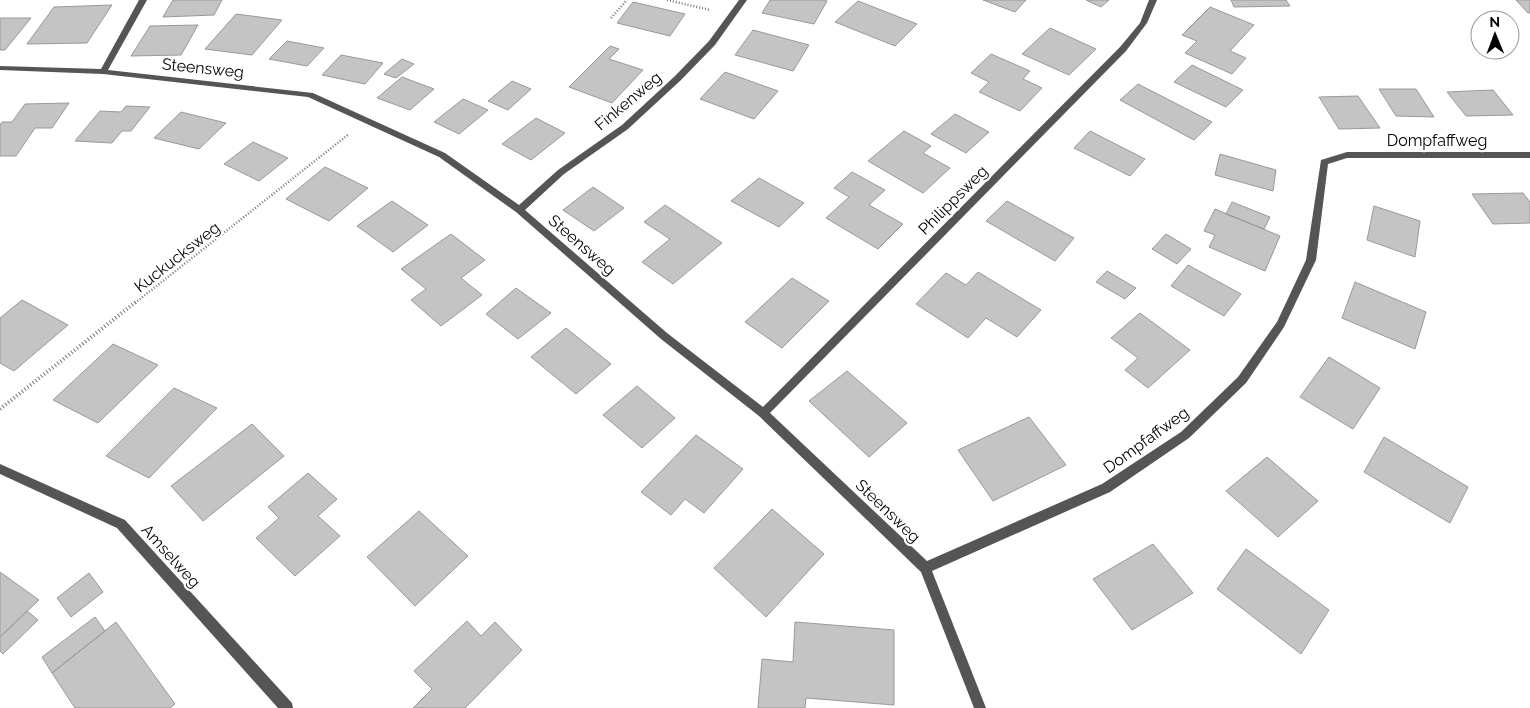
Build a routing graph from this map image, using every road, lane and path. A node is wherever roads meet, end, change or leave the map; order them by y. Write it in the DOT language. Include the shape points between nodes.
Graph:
graph roads {
  1 [pos="143,0"];
  2 [pos="626,0"];
  3 [pos="667,0"];
  4 [pos="743,0"];
  5 [pos="1153,0"];
  6 [pos="733,15"];
  7 [pos="611,18"];
  8 [pos="0,68"];
  9 [pos="103,72"];
  10 [pos="366,120"];
  11 [pos="1530,155"];
  12 [pos="519,210"];
  13 [pos="0,409"];
  14 [pos="763,413"];
  15 [pos="0,469"];
  16 [pos="925,568"];
  17 [pos="287,708"];
  18 [pos="980,708"];
  1 -- 9 [label="street"];
  2 -- 7 [label="path"];
  3 -- 6 [label="path"];
  4 -- 6 [label="street, Finkenweg"];
  5 -- 14 [label="street, Philippsweg" via="1143,23 1123,49"];
  6 -- 12 [label="street, Finkenweg" via="712,43 632,120 561,172"];
  8 -- 9 [label="street, Steensweg"];
  9 -- 10 [label="street, Steensweg" via="310,95"];
  10 -- 12 [label="street, Steensweg" via="442,155"];
  10 -- 13 [label="path, Kuckucksweg"];
  11 -- 16 [label="street, Dompfaffweg" via="1347,155 1324,162 1311,260 1282,324 1242,380 1185,435 1106,488"];
  12 -- 14 [label="street, Steensweg" via="664,336"];
  14 -- 16 [label="street, Steensweg"];
  15 -- 17 [label="street, Amselweg" via="121,524"];
  16 -- 18 [label="street, Steensweg"];
}
